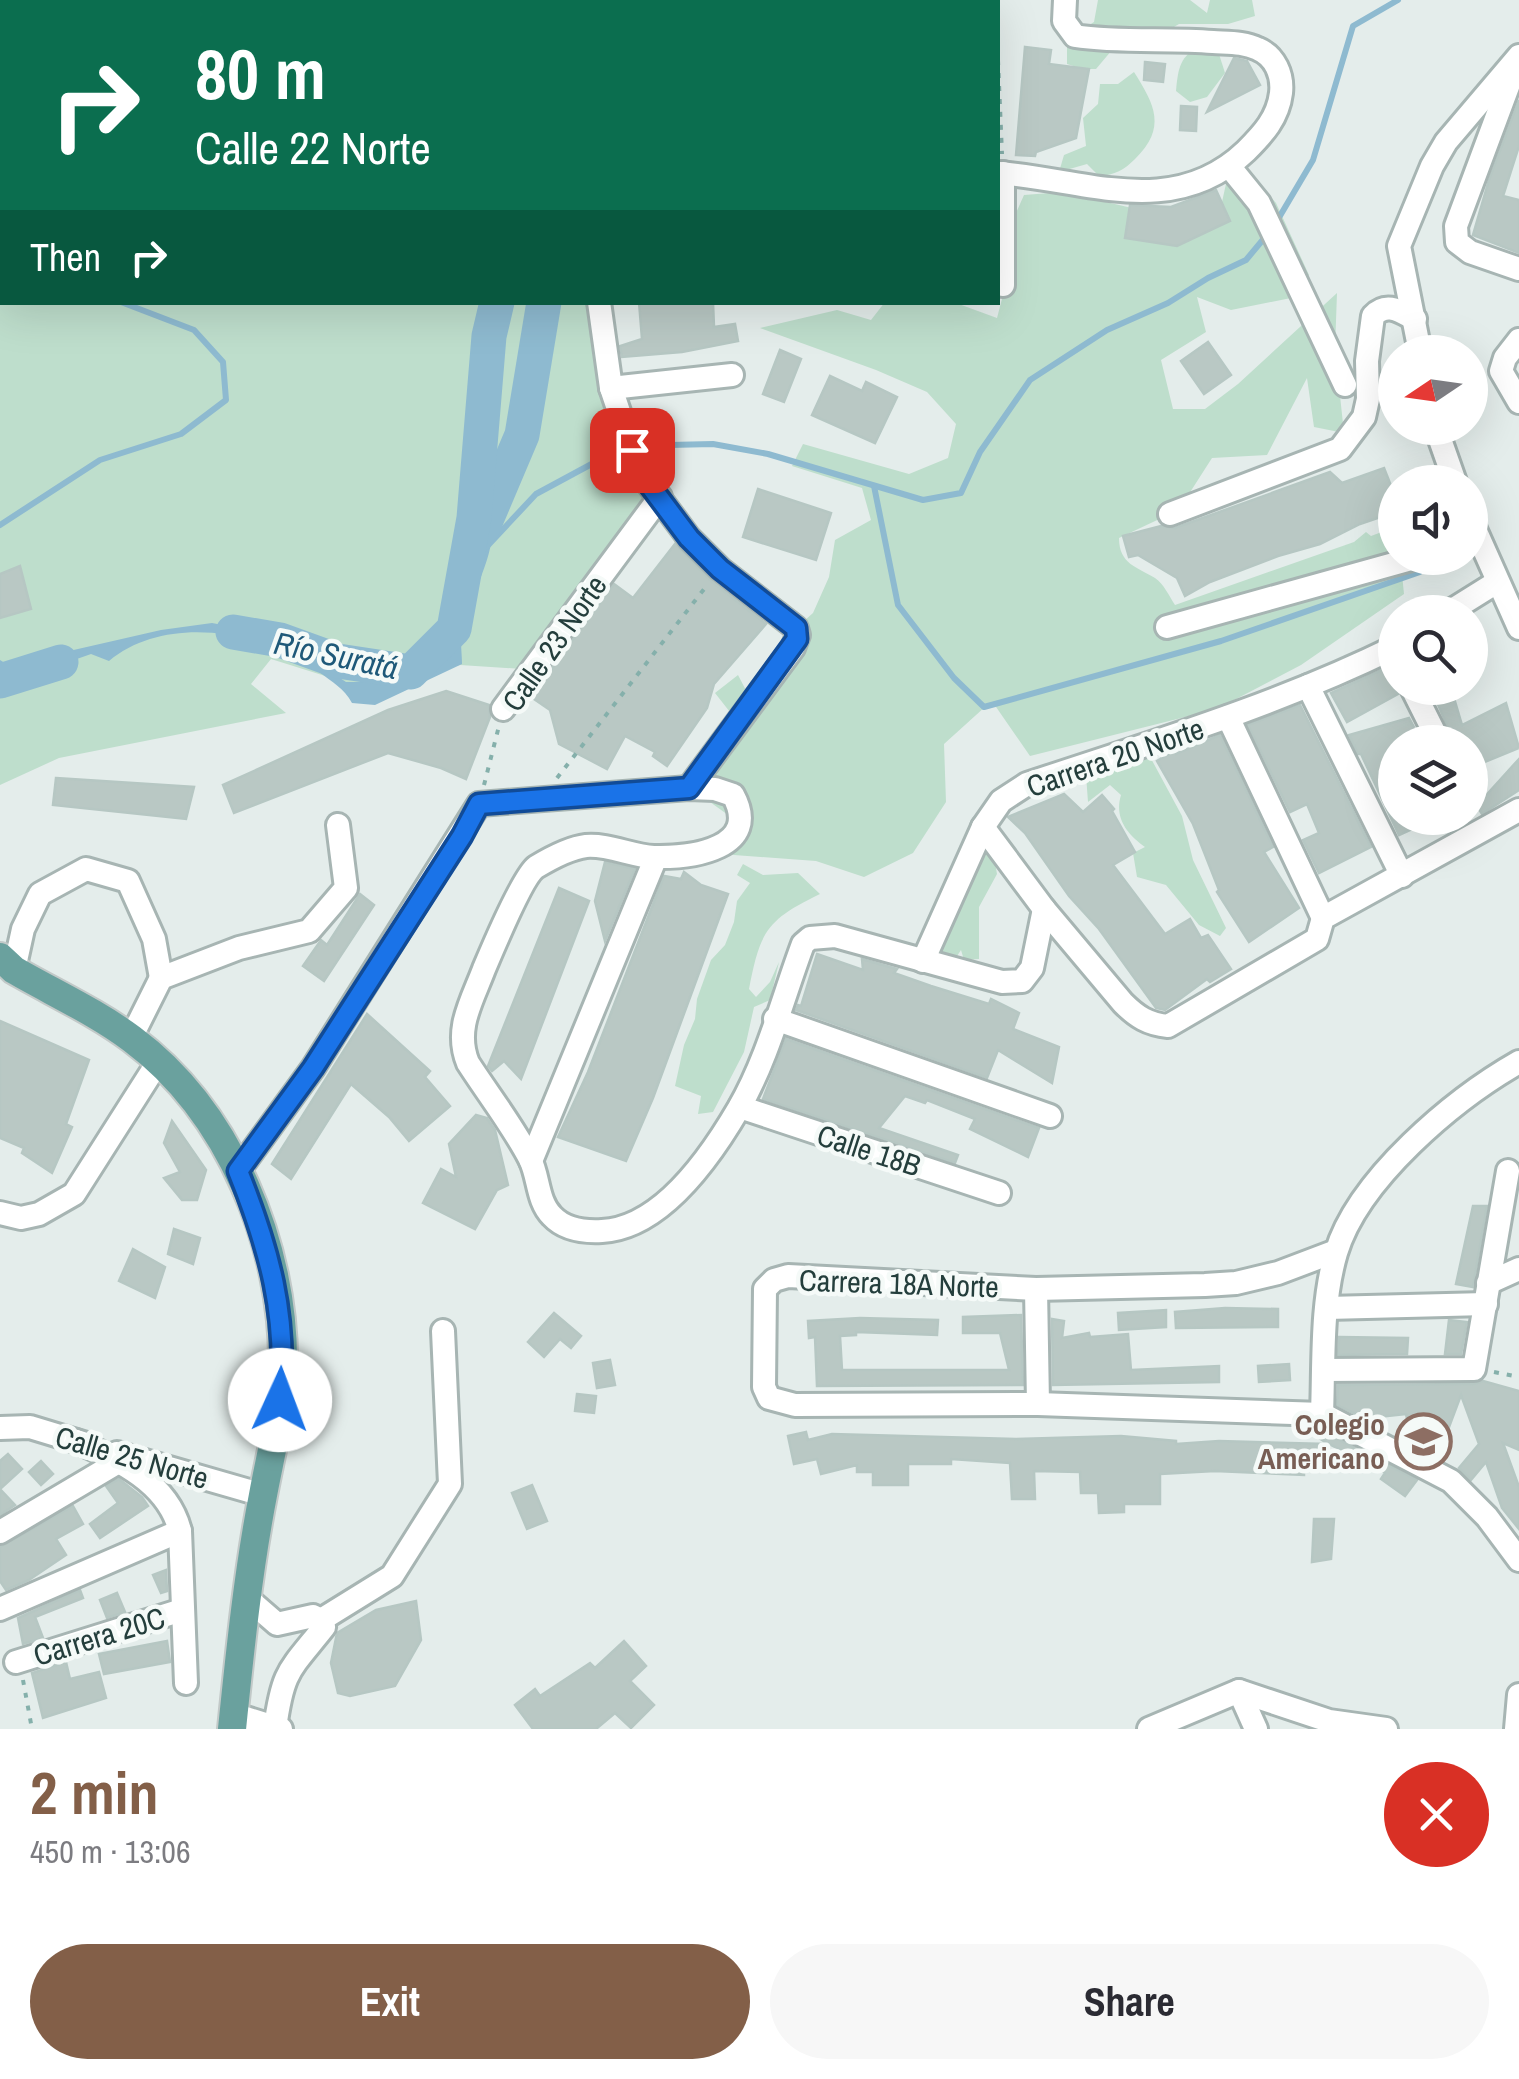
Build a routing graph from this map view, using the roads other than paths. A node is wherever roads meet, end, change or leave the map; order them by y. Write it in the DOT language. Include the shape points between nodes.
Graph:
graph roads {
  1 [pos="1065,0"];
  2 [pos="1519,56"];
  3 [pos="1230,166"];
  4 [pos="1000,173"];
  5 [pos="1519,269"];
  6 [pos="1003,285"];
  7 [pos="599,305"];
  8 [pos="1415,320"];
  9 [pos="1417,335"];
  10 [pos="1519,340"];
  11 [pos="732,374"];
  12 [pos="1345,385"];
  13 [pos="611,388"];
  14 [pos="1519,402"];
  15 [pos="660,496"];
  16 [pos="1170,514"];
  17 [pos="1488,565"];
  18 [pos="1378,568"];
  19 [pos="1496,582"];
  20 [pos="1476,595"];
  21 [pos="1167,627"];
  22 [pos="1519,628"];
  23 [pos="1378,656"];
  24 [pos="1308,686"];
  25 [pos="503,709"];
  26 [pos="1228,717"];
  27 [pos="689,788"];
  28 [pos="1519,810"];
  29 [pos="338,825"];
  30 [pos="1488,826"];
  31 [pos="983,827"];
  32 [pos="1472,835"];
  33 [pos="656,857"];
  34 [pos="1402,876"];
  35 [pos="1044,909"];
  36 [pos="1323,918"];
  37 [pos="922,961"];
  38 [pos="4,964"];
  39 [pos="161,978"];
  40 [pos="776,1019"];
  41 [pos="132,1038"];
  42 [pos="158,1062"];
  43 [pos="1519,1062"];
  44 [pos="740,1107"];
  45 [pos="1050,1116"];
  46 [pos="532,1161"];
  47 [pos="238,1171"];
  48 [pos="1508,1172"];
  49 [pos="999,1193"];
  50 [pos="0,1213"];
  51 [pos="1336,1251"];
  52 [pos="1519,1268"];
  53 [pos="1036,1288"];
  54 [pos="1487,1294"];
  55 [pos="1327,1308"];
  56 [pos="443,1332"];
  57 [pos="1324,1370"];
  58 [pos="1038,1404"];
  59 [pos="1322,1414"];
  60 [pos="12,1428"];
  61 [pos="76,1441"];
  62 [pos="0,1448"];
  63 [pos="120,1461"];
  64 [pos="263,1495"];
  65 [pos="180,1531"];
  66 [pos="0,1532"];
  67 [pos="1519,1560"];
  68 [pos="247,1598"];
  69 [pos="0,1609"];
  70 [pos="182,1610"];
  71 [pos="321,1620"];
  72 [pos="16,1662"];
  73 [pos="186,1683"];
  74 [pos="1239,1691"];
  75 [pos="1519,1695"];
  76 [pos="232,1722"];
  77 [pos="278,1729"];
  78 [pos="1150,1729"];
  79 [pos="1256,1729"];
  80 [pos="1386,1729"];
  81 [pos="1516,1729"];
  1 -- 3 [label="street" via="1064,22 1075,36 1244,44 1274,59 1281,82 1278,108 1263,134"];
  2 -- 5 [label="street" via="1456,226 1457,242 1470,252"];
  2 -- 8 [label="street" via="1446,142 1406,230 1400,246"];
  3 -- 4 [label="street" via="1184,188 1162,190 1087,188"];
  3 -- 12 [label="street" via="1284,251"];
  4 -- 6 [label="street"];
  7 -- 13 [label="street"];
  8 -- 9 [label="street"];
  8 -- 16 [label="street" via="1393,308 1374,316 1364,417 1340,449"];
  10 -- 14 [label="street" via="1501,371"];
  11 -- 13 [label="street"];
  13 -- 15 [label="street" via="639,471"];
  15 -- 25 [label="street, Calle 23 Norte"];
  15 -- 27 [label="street" via="689,538 798,634"];
  17 -- 19 [label="street"];
  18 -- 21 [label="street"];
  19 -- 20 [label="street"];
  19 -- 22 [label="street"];
  23 -- 24 [label="street, Carrera 20 Norte"];
  24 -- 26 [label="street, Carrera 20 Norte"];
  24 -- 34 [label="street"];
  26 -- 31 [label="street, Carrera 20 Norte" via="1027,784 1001,801"];
  26 -- 36 [label="street"];
  27 -- 33 [label="street" via="734,795 742,826 733,840 710,850"];
  27 -- 47 [label="street" via="479,804 313,1068"];
  28 -- 30 [label="street"];
  29 -- 39 [label="street" via="346,888 309,931"];
  31 -- 35 [label="street"];
  31 -- 37 [label="street, Carrera 20 Norte"];
  32 -- 34 [label="street"];
  33 -- 46 [label="street"];
  33 -- 46 [label="street" via="587,846 558,854 531,870 490,955 461,1028 461,1047"];
  34 -- 36 [label="street"];
  35 -- 36 [label="street" via="1136,1017 1168,1026 1316,938"];
  35 -- 37 [label="street" via="1032,968 1022,981"];
  37 -- 40 [label="street" via="835,936 810,938"];
  38 -- 39 [label="street" via="40,894 86,869 128,881 154,939"];
  38 -- 41 [label="main road"];
  39 -- 41 [label="street"];
  40 -- 44 [label="street"];
  40 -- 45 [label="street"];
  41 -- 42 [label="main road"];
  42 -- 47 [label="main road"];
  42 -- 50 [label="street" via="74,1194 40,1214"];
  43 -- 51 [label="street" via="1486,1080 1410,1145 1365,1197"];
  44 -- 46 [label="street" via="672,1197 618,1230 579,1232 550,1215"];
  44 -- 49 [label="street, Calle 18B"];
  47 -- 64 [label="main road" via="263,1234 278,1300 283,1367"];
  48 -- 54 [label="street"];
  51 -- 53 [label="street, Carrera 18A Norte" via="1236,1283"];
  51 -- 55 [label="street"];
  52 -- 54 [label="street"];
  53 -- 58 [label="street"];
  53 -- 58 [label="street, Carrera 18A Norte" via="788,1276 765,1288 763,1352 764,1387 778,1402"];
  54 -- 55 [label="street"];
  54 -- 57 [label="street" via="1474,1369"];
  55 -- 57 [label="street"];
  56 -- 71 [label="street" via="450,1484 392,1576"];
  57 -- 59 [label="street"];
  58 -- 59 [label="street, Carrera 18A Norte"];
  59 -- 67 [label="street" via="1451,1481"];
  60 -- 61 [label="street, Calle 25 Norte"];
  60 -- 62 [label="street"];
  61 -- 63 [label="street"];
  61 -- 64 [label="street, Calle 25 Norte"];
  63 -- 65 [label="street" via="168,1499"];
  63 -- 66 [label="street"];
  64 -- 68 [label="main road"];
  65 -- 69 [label="street"];
  65 -- 70 [label="street"];
  68 -- 71 [label="street" via="277,1624"];
  68 -- 76 [label="main road"];
  70 -- 72 [label="street, Carrera 20C"];
  70 -- 73 [label="street"];
  71 -- 77 [label="street" via="324,1627 288,1668"];
  74 -- 78 [label="street"];
  74 -- 79 [label="street"];
  74 -- 80 [label="street" via="1329,1720"];
  75 -- 81 [label="street"];
  76 -- 77 [label="street"];
}
